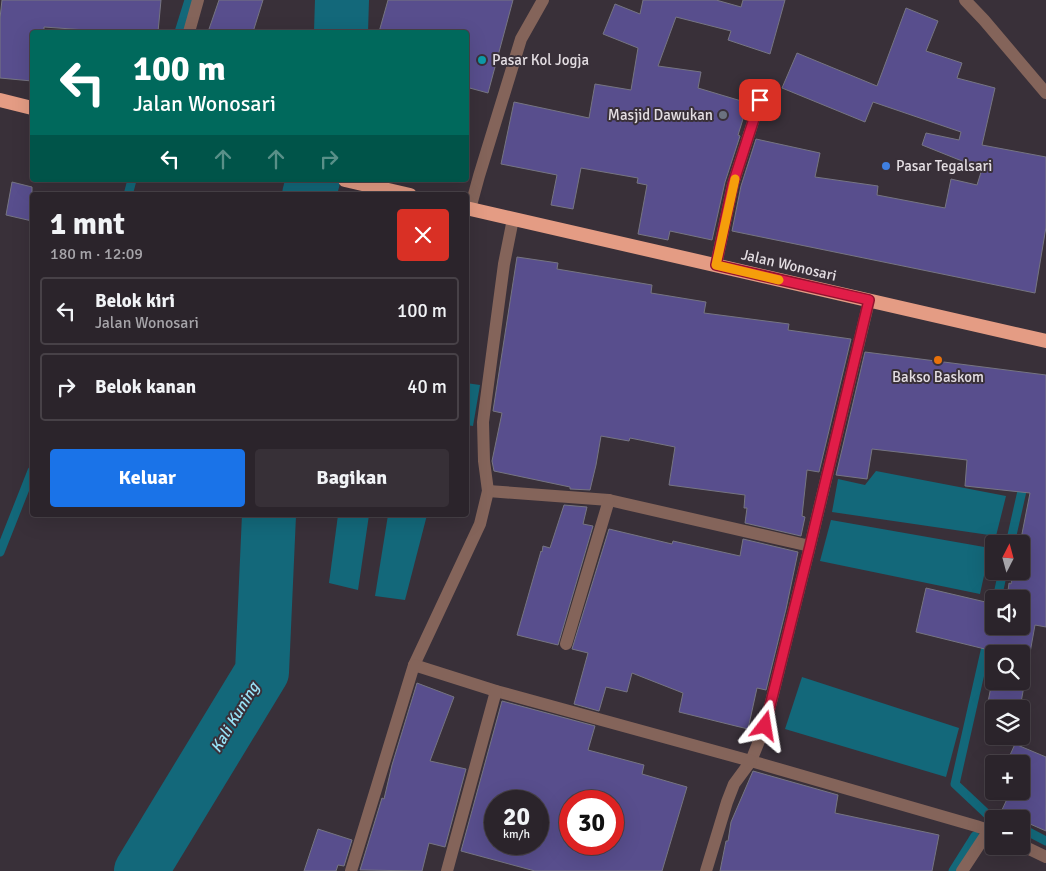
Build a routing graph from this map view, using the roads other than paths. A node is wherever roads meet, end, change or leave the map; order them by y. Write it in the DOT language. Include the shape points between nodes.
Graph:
graph roads {
  1 [pos="198,0"];
  2 [pos="543,0"];
  3 [pos="965,0"];
  4 [pos="189,30"];
  5 [pos="1046,93"];
  6 [pos="0,100"];
  7 [pos="760,100"];
  8 [pos="30,108"];
  9 [pos="354,182"];
  10 [pos="397,192"];
  11 [pos="469,205"];
  12 [pos="469,208"];
  13 [pos="513,219"];
  14 [pos="716,265"];
  15 [pos="869,300"];
  16 [pos="1046,341"];
  17 [pos="488,491"];
  18 [pos="610,500"];
  19 [pos="810,546"];
  20 [pos="566,644"];
  21 [pos="414,665"];
  22 [pos="496,691"];
  23 [pos="751,761"];
  24 [pos="985,829"];
  25 [pos="985,831"];
  26 [pos="1030,849"];
  27 [pos="1046,857"];
  28 [pos="351,871"];
  29 [pos="447,871"];
  30 [pos="706,871"];
  31 [pos="962,871"];
  1 -- 4 [label="street"];
  2 -- 11 [label="street" via="521,39"];
  3 -- 5 [label="street"];
  6 -- 8 [label="highway"];
  7 -- 14 [label="street" via="733,184"];
  9 -- 10 [label="highway"];
  12 -- 13 [label="highway, Jalan Wonosari"];
  13 -- 14 [label="highway, Jalan Wonosari"];
  13 -- 17 [label="street" via="483,422"];
  14 -- 15 [label="highway, Jalan Wonosari"];
  15 -- 16 [label="highway, Jalan Wonosari"];
  15 -- 19 [label="street"];
  17 -- 18 [label="street"];
  17 -- 21 [label="street" via="480,524"];
  18 -- 19 [label="street"];
  18 -- 20 [label="street"];
  19 -- 23 [label="street" via="765,726"];
  21 -- 22 [label="street"];
  21 -- 28 [label="street"];
  22 -- 23 [label="street"];
  22 -- 29 [label="street"];
  23 -- 24 [label="street"];
  23 -- 30 [label="street" via="734,784"];
  25 -- 31 [label="street"];
  26 -- 27 [label="street"];
}
